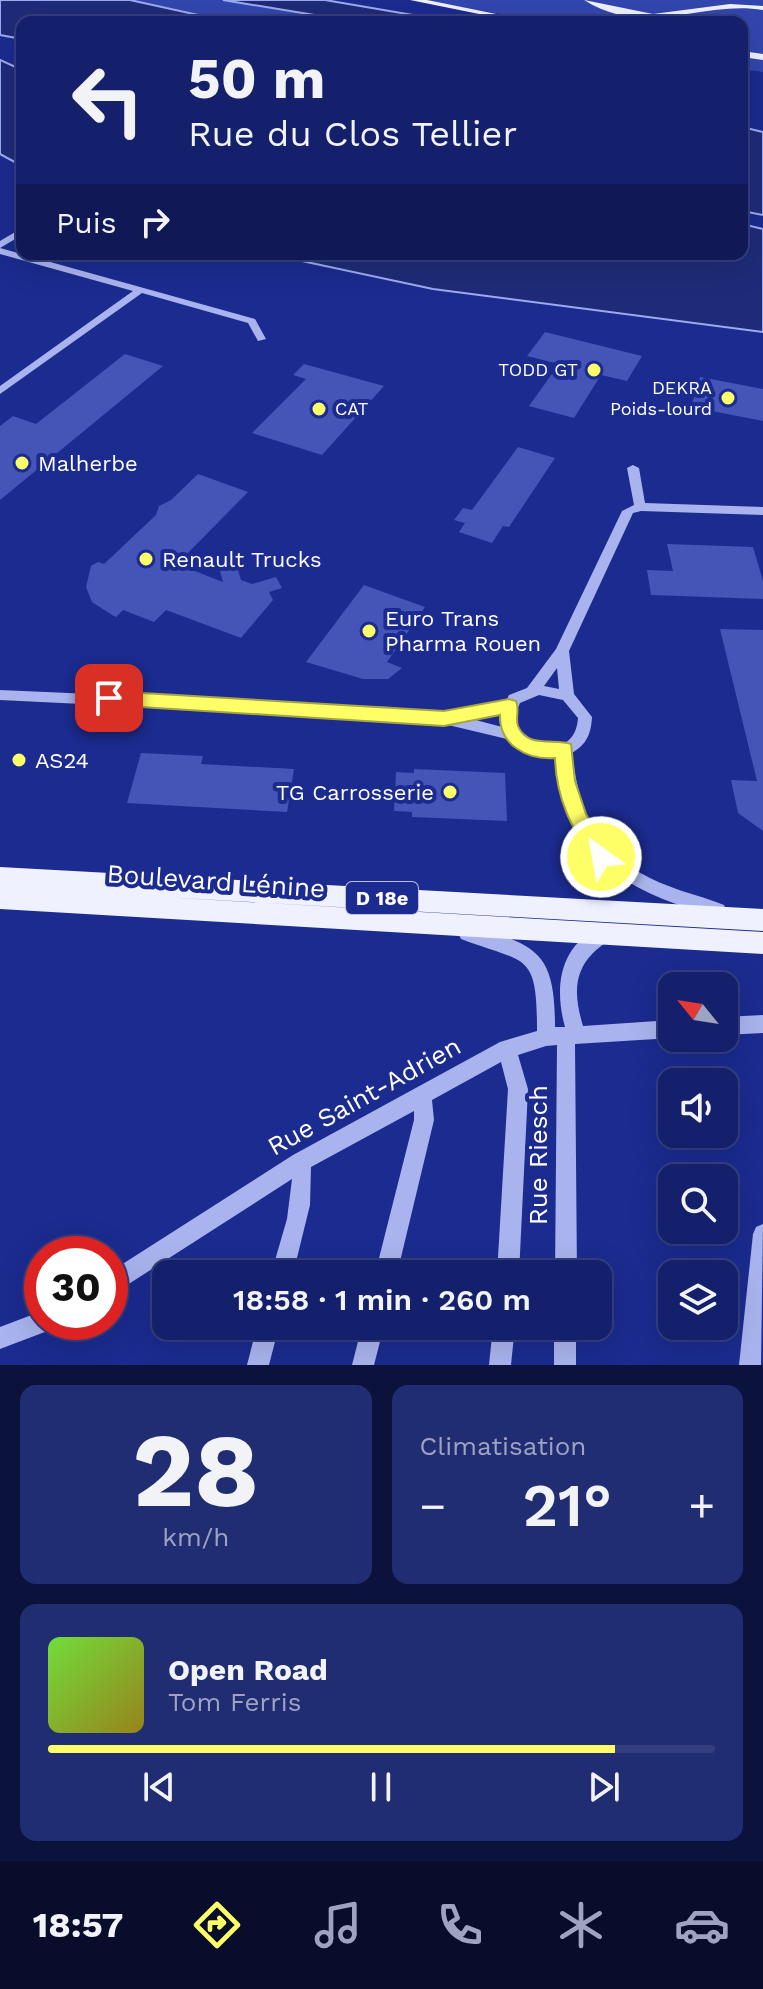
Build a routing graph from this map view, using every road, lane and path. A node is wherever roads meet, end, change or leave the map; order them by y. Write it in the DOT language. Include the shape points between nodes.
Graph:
graph roads {
  1 [pos="414,0"];
  2 [pos="588,0"];
  3 [pos="763,8"];
  4 [pos="500,16"];
  5 [pos="32,260"];
  6 [pos="140,290"];
  7 [pos="261,339"];
  8 [pos="0,391"];
  9 [pos="633,468"];
  10 [pos="640,507"];
  11 [pos="763,511"];
  12 [pos="562,651"];
  13 [pos="533,691"];
  14 [pos="0,695"];
  15 [pos="567,696"];
  16 [pos="509,706"];
  17 [pos="444,718"];
  18 [pos="513,735"];
  19 [pos="564,749"];
  20 [pos="0,877"];
  21 [pos="0,898"];
  22 [pos="758,919"];
  23 [pos="440,925"];
  24 [pos="605,933"];
  25 [pos="763,943"];
  26 [pos="763,1024"];
  27 [pos="738,1025"];
  28 [pos="658,1030"];
  29 [pos="563,1036"];
  30 [pos="507,1049"];
  31 [pos="422,1094"];
  32 [pos="300,1162"];
  33 [pos="763,1234"];
  34 [pos="286,1260"];
  35 [pos="389,1260"];
  36 [pos="509,1260"];
  37 [pos="566,1260"];
  38 [pos="128,1273"];
  39 [pos="24,1329"];
  40 [pos="0,1338"];
  41 [pos="264,1340"];
  42 [pos="369,1340"];
  43 [pos="503,1340"];
  44 [pos="565,1340"];
  45 [pos="258,1365"];
  46 [pos="363,1365"];
  47 [pos="500,1365"];
  48 [pos="565,1365"];
  49 [pos="750,1365"];
  1 -- 4 [label="main road"];
  2 -- 3 [label="main road" via="621,12 657,16 735,5"];
  5 -- 6 [label="street"];
  6 -- 7 [label="street" via="252,321"];
  6 -- 8 [label="street"];
  9 -- 10 [label="street"];
  10 -- 11 [label="street"];
  10 -- 12 [label="street" via="625,515"];
  12 -- 13 [label="street"];
  12 -- 15 [label="street"];
  13 -- 15 [label="street"];
  13 -- 16 [label="street"];
  14 -- 17 [label="street"];
  15 -- 19 [label="street" via="581,709 586,725 580,740"];
  16 -- 17 [label="street"];
  16 -- 18 [label="street" via="506,720"];
  17 -- 18 [label="street"];
  18 -- 19 [label="street" via="542,751"];
  19 -- 22 [label="street" via="576,817 601,857 659,892"];
  20 -- 22 [label="main road, Boulevard Lénine / D 18e"];
  21 -- 23 [label="main road, Boulevard Lénine / D 18e"];
  23 -- 24 [label="main road, Boulevard Lénine / D 18e"];
  23 -- 29 [label="street" via="535,958"];
  24 -- 25 [label="main road, Boulevard Lénine / D 18e"];
  24 -- 29 [label="street" via="582,948 573,962"];
  26 -- 27 [label="street"];
  28 -- 29 [label="street, Rue Saint-Adrien"];
  29 -- 30 [label="street, Rue Saint-Adrien"];
  29 -- 37 [label="street, Rue Riesch"];
  30 -- 31 [label="street, Rue Saint-Adrien"];
  30 -- 36 [label="street" via="518,1089"];
  31 -- 32 [label="street, Rue Saint-Adrien"];
  31 -- 35 [label="street" via="424,1120"];
  32 -- 34 [label="street" via="301,1200"];
  32 -- 38 [label="street, Rue Saint-Adrien"];
  33 -- 49 [label="street"];
  39 -- 40 [label="street"];
  41 -- 45 [label="street"];
  42 -- 46 [label="street"];
  43 -- 47 [label="street"];
  44 -- 48 [label="street"];
}
